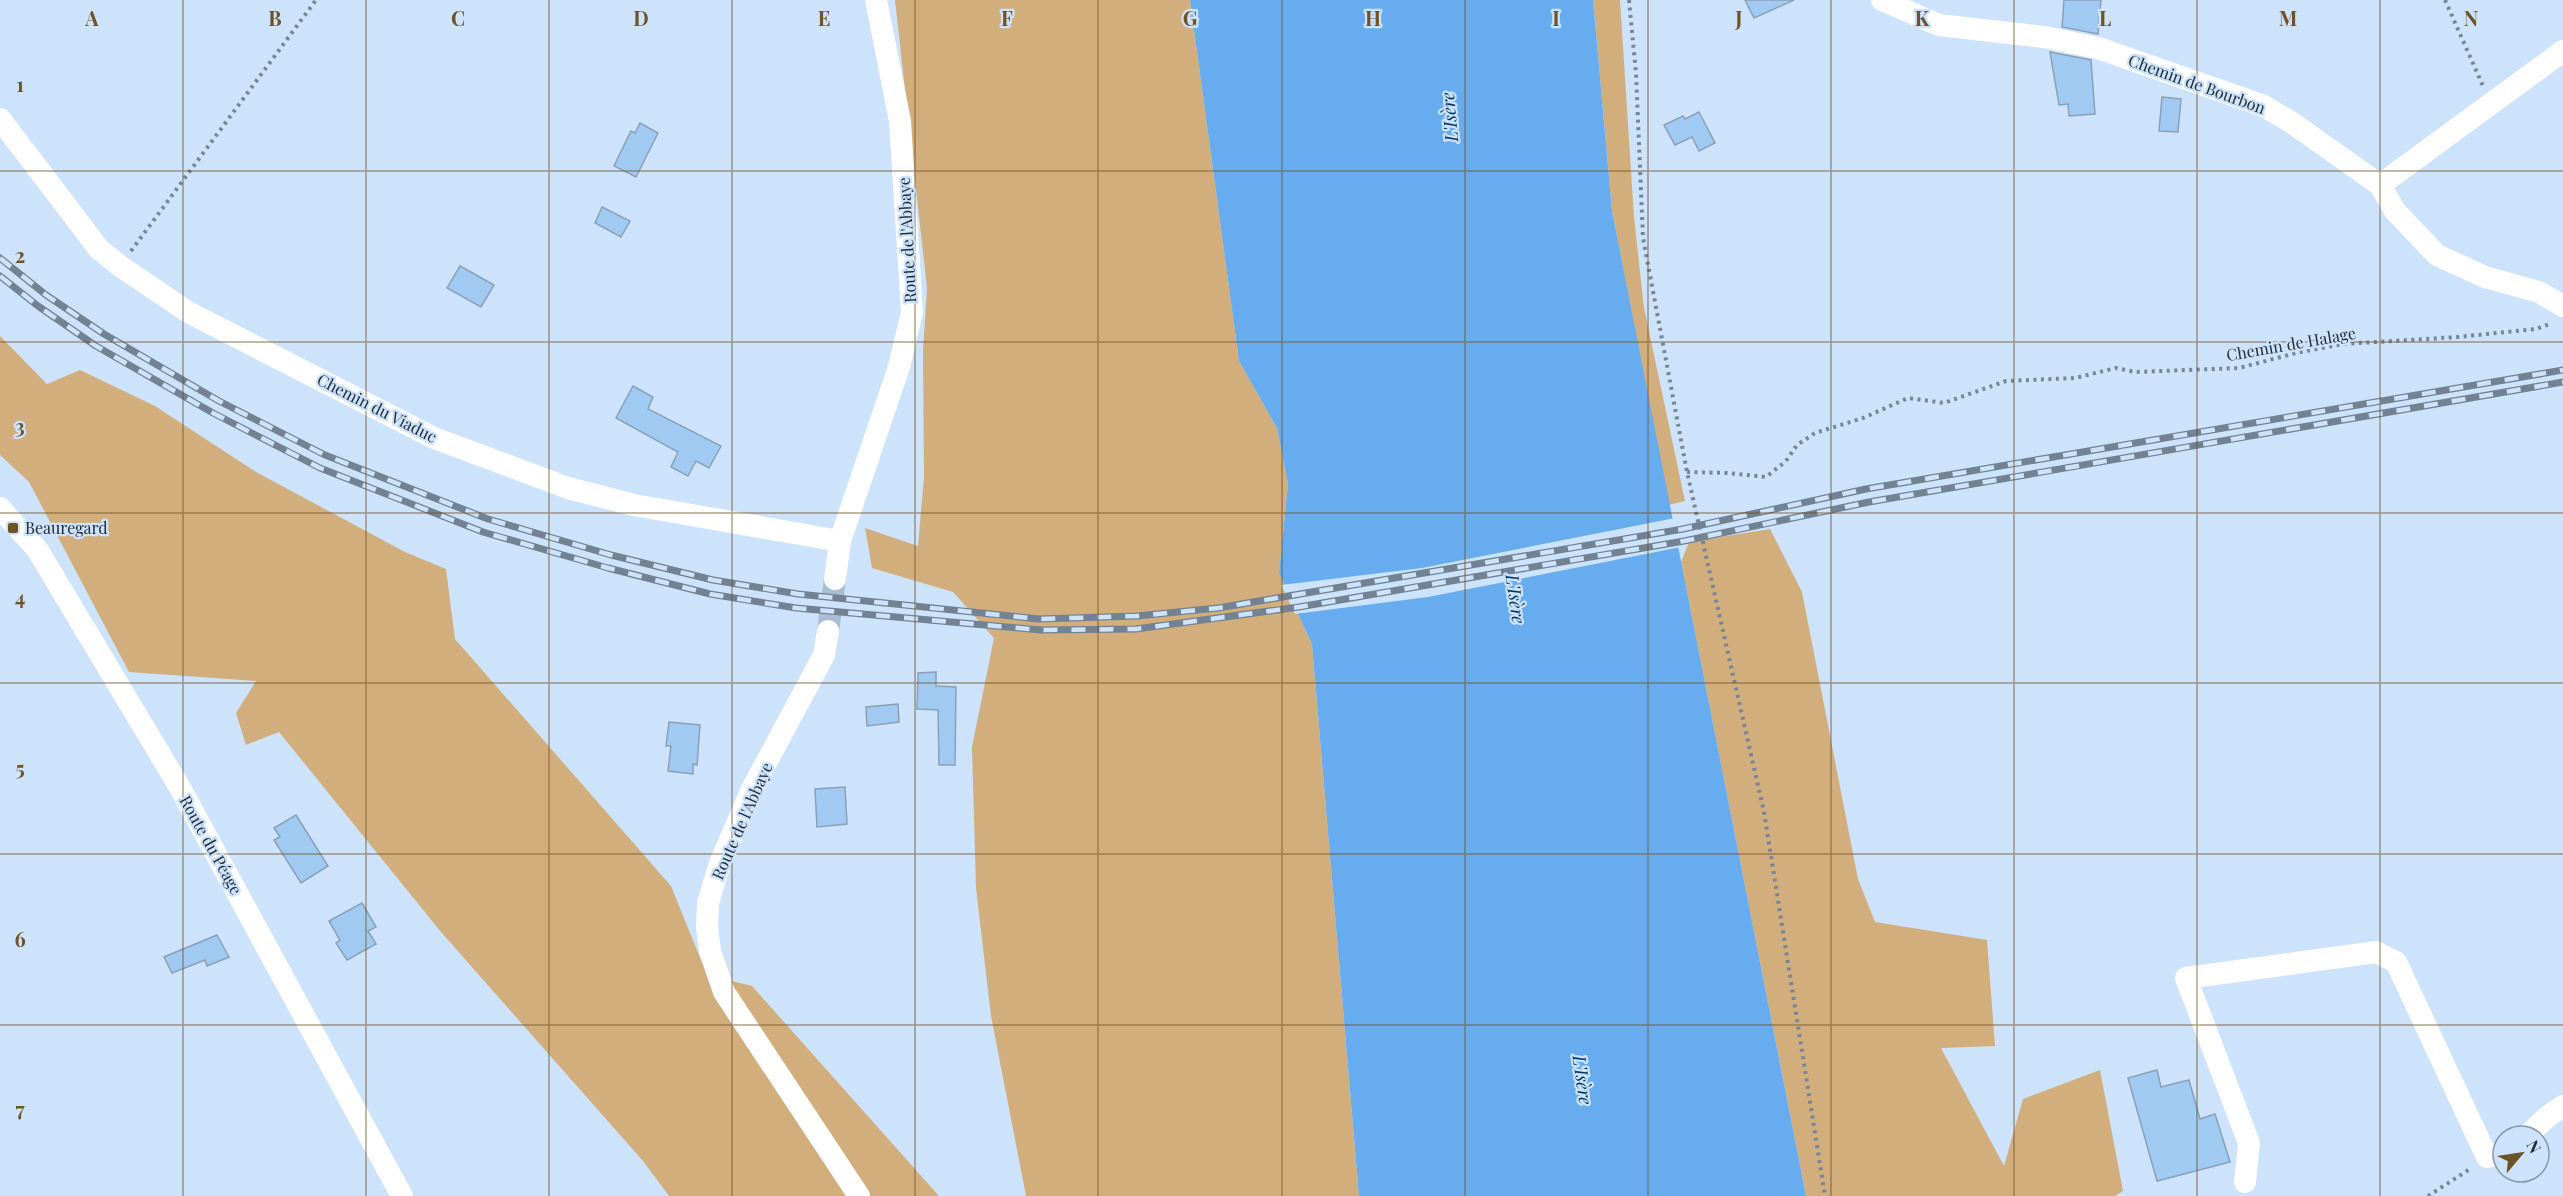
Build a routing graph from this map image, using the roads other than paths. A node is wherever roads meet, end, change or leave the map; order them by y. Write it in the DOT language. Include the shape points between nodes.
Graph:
graph roads {
  1 [pos="876,0"];
  2 [pos="1882,0"];
  3 [pos="2563,51"];
  4 [pos="0,119"];
  5 [pos="2380,185"];
  6 [pos="2559,314"];
  7 [pos="4,520"];
  8 [pos="840,541"];
  9 [pos="835,579"];
  10 [pos="828,632"];
  11 [pos="2563,1106"];
  12 [pos="2540,1124"];
  13 [pos="2491,1146"];
  14 [pos="2245,1182"];
  15 [pos="402,1196"];
  16 [pos="859,1196"];
  1 -- 8 [label="street, Route de l'Abbaye" via="900,121 912,312 899,367"];
  2 -- 5 [label="street, Chemin de Bourbon" via="1940,25 2044,37 2098,48 2231,93 2291,122"];
  3 -- 5 [label="street"];
  4 -- 8 [label="street, Chemin du Viaduc" via="99,249 120,266 188,312 434,438 568,488 634,505"];
  5 -- 6 [label="street" via="2395,211 2437,255 2485,277 2539,292"];
  7 -- 15 [label="street, Route du Péage" via="38,549 179,786"];
  8 -- 9 [label="street, Route de l'Abbaye"];
  10 -- 16 [label="street, Route de l'Abbaye" via="824,655 752,789 720,863 708,903 707,927 710,951 724,992"];
  11 -- 12 [label="street"];
  13 -- 14 [label="street" via="2396,962 2376,952 2186,978 2249,1143"];
}
